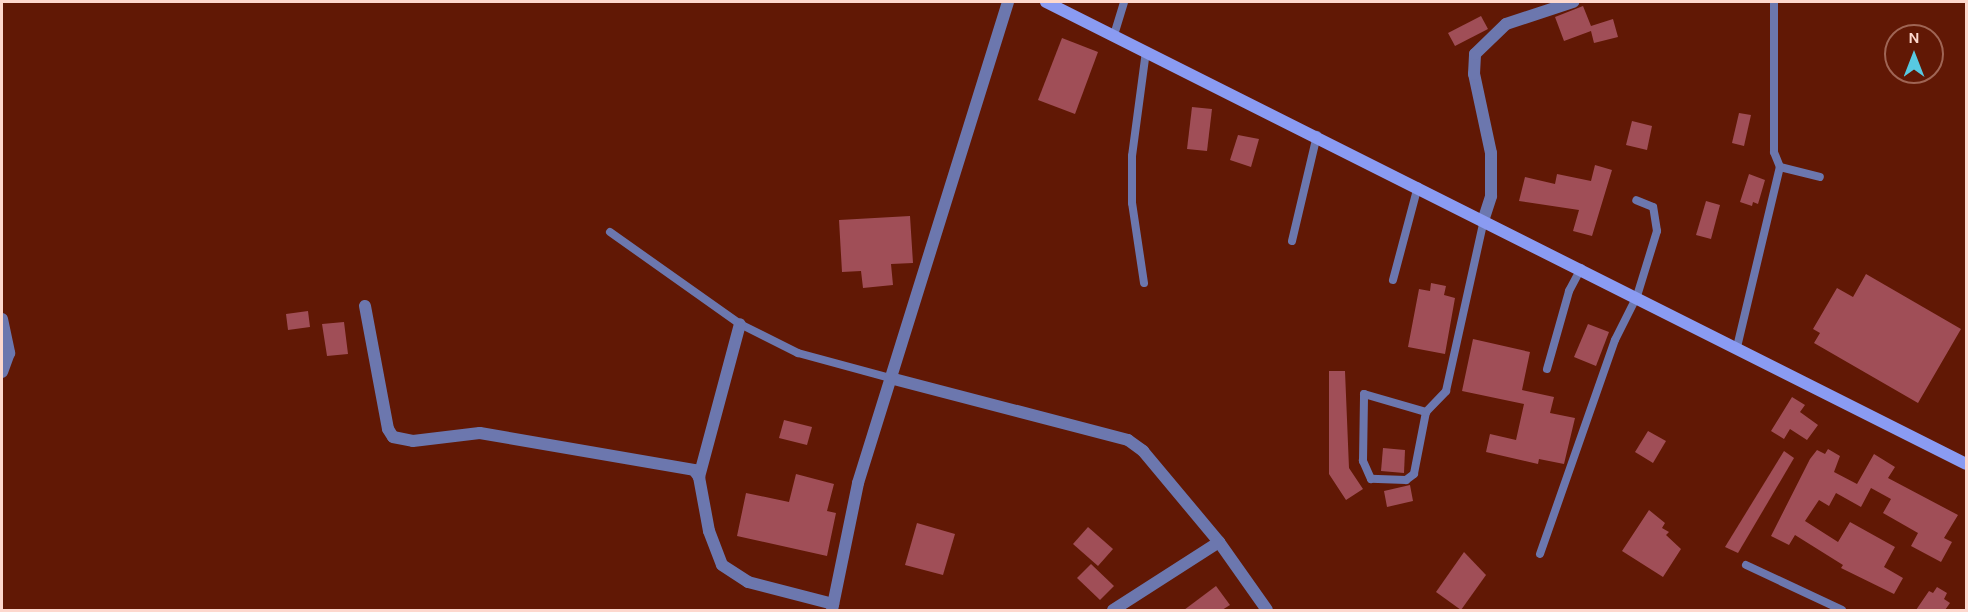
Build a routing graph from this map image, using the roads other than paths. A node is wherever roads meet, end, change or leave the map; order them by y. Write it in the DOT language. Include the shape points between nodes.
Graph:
graph roads {
  1 [pos="1008,2"];
  2 [pos="1046,2"];
  3 [pos="1124,2"];
  4 [pos="1573,2"];
  5 [pos="1774,2"];
  6 [pos="1114,35"];
  7 [pos="1146,51"];
  8 [pos="1317,135"];
  9 [pos="1780,166"];
  10 [pos="1820,177"];
  11 [pos="1418,186"];
  12 [pos="1636,200"];
  13 [pos="1484,218"];
  14 [pos="610,232"];
  15 [pos="1292,241"];
  16 [pos="1581,268"];
  17 [pos="1393,280"];
  18 [pos="1144,283"];
  19 [pos="1637,296"];
  20 [pos="365,306"];
  21 [pos="2,319"];
  22 [pos="740,324"];
  23 [pos="1737,347"];
  24 [pos="1547,369"];
  25 [pos="2,372"];
  26 [pos="890,378"];
  27 [pos="1426,412"];
  28 [pos="1966,464"];
  29 [pos="699,477"];
  30 [pos="1219,542"];
  31 [pos="1540,554"];
  32 [pos="1746,565"];
  33 [pos="832,607"];
  34 [pos="1113,610"];
  35 [pos="1267,610"];
  36 [pos="1842,610"];
  1 -- 26 [label="street"];
  2 -- 6 [label="street"];
  3 -- 6 [label="lane"];
  4 -- 13 [label="street" via="1506,24 1475,54 1474,74 1491,153 1491,196"];
  5 -- 9 [label="lane" via="1774,152"];
  6 -- 7 [label="street"];
  7 -- 8 [label="street"];
  7 -- 18 [label="lane" via="1132,156 1132,203"];
  8 -- 11 [label="street"];
  8 -- 15 [label="lane"];
  9 -- 10 [label="lane"];
  9 -- 23 [label="lane"];
  11 -- 13 [label="street"];
  11 -- 17 [label="lane"];
  12 -- 19 [label="lane" via="1653,207 1657,231"];
  13 -- 16 [label="street"];
  13 -- 27 [label="lane" via="1446,391"];
  14 -- 22 [label="lane"];
  16 -- 19 [label="street"];
  16 -- 24 [label="lane" via="1569,291"];
  19 -- 23 [label="street"];
  19 -- 31 [label="lane" via="1615,340"];
  20 -- 29 [label="street" via="388,429 393,436 413,441 480,433 694,470"];
  21 -- 25 [label="street" via="9,353"];
  22 -- 26 [label="lane" via="798,353"];
  22 -- 29 [label="street"];
  23 -- 28 [label="street"];
  26 -- 30 [label="street" via="1128,441 1143,451"];
  26 -- 33 [label="street" via="858,483"];
  27 -- 27 [label="lane" via="1364,394 1363,461 1371,479 1406,480 1414,474"];
  29 -- 33 [label="street" via="709,531 722,566 748,582"];
  30 -- 34 [label="street"];
  30 -- 35 [label="street"];
  32 -- 36 [label="lane"];
}
